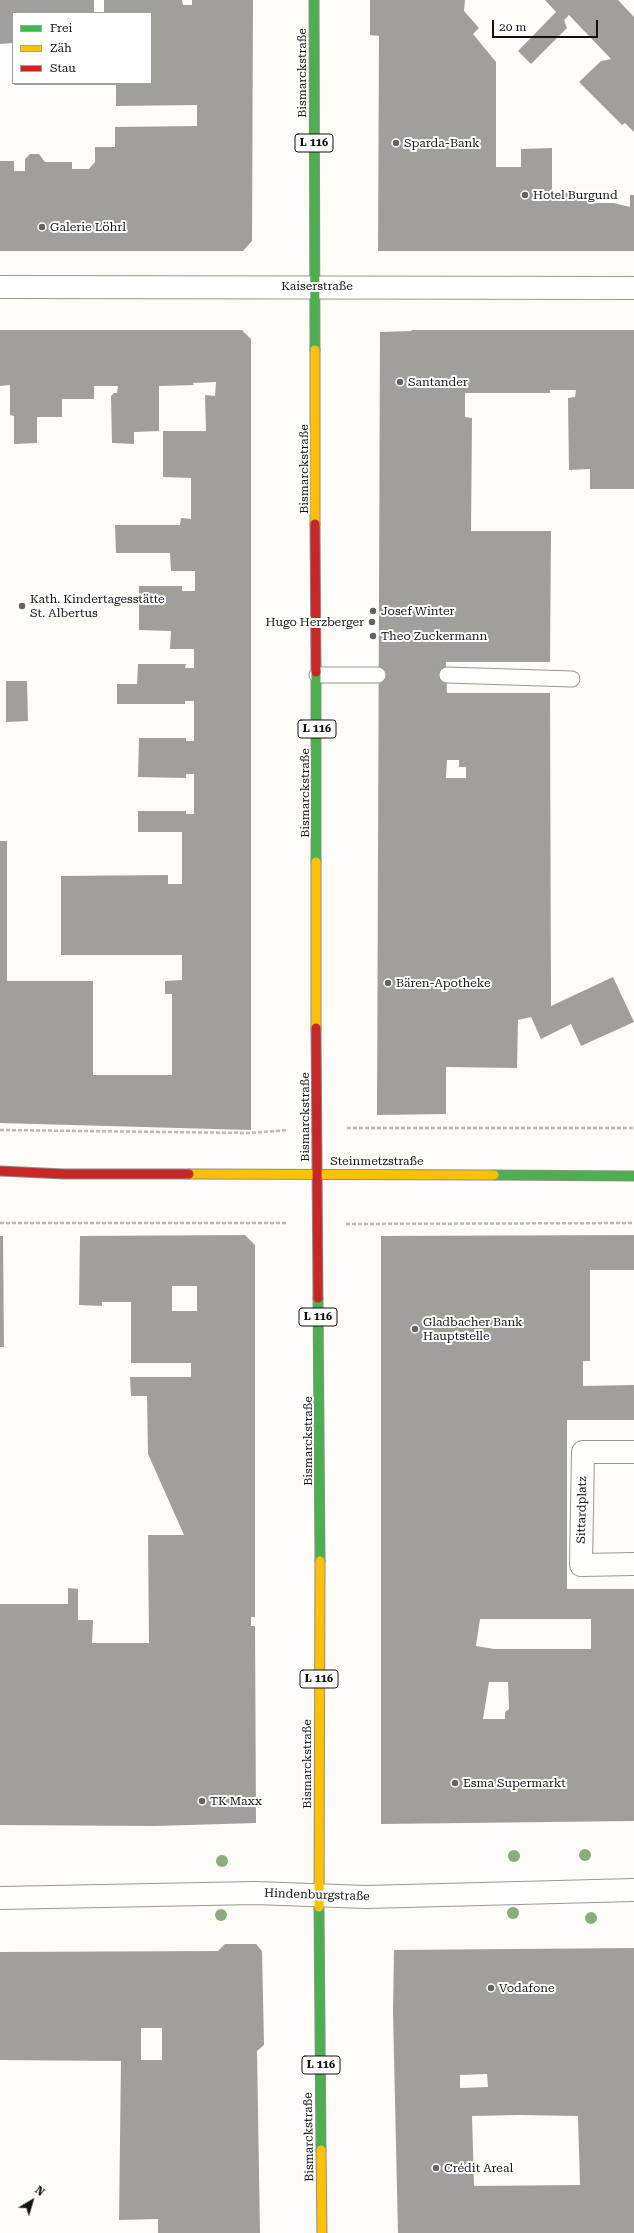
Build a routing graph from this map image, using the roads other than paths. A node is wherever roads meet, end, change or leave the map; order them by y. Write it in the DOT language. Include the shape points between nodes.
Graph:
graph roads {
  1 [pos="314,0"];
  2 [pos="315,286"];
  3 [pos="0,287"];
  4 [pos="634,288"];
  5 [pos="317,675"];
  6 [pos="378,675"];
  7 [pos="447,675"];
  8 [pos="572,679"];
  9 [pos="0,1171"];
  10 [pos="318,1173"];
  11 [pos="634,1176"];
  12 [pos="634,1452"];
  13 [pos="634,1564"];
  14 [pos="634,1890"];
  15 [pos="319,1896"];
  16 [pos="0,1898"];
  17 [pos="322,2233"];
  1 -- 2 [label="main road, Bismarckstraße / L 116"];
  2 -- 3 [label="street, Kaiserstraße"];
  2 -- 4 [label="street, Kaiserstraße"];
  2 -- 5 [label="main road, Bismarckstraße / L 116"];
  5 -- 6 [label="lane"];
  5 -- 10 [label="main road, Bismarckstraße / L 116"];
  7 -- 8 [label="lane"];
  9 -- 10 [label="main road, Steinmetzstraße" via="64,1174"];
  10 -- 11 [label="main road, Steinmetzstraße"];
  10 -- 15 [label="main road, Bismarckstraße / L 116"];
  12 -- 13 [label="street, Sittardplatz" via="583,1452 581,1565"];
  14 -- 15 [label="street, Hindenburgstraße"];
  15 -- 16 [label="street, Hindenburgstraße" via="255,1893"];
  15 -- 17 [label="main road, Bismarckstraße / L 116"];
}
